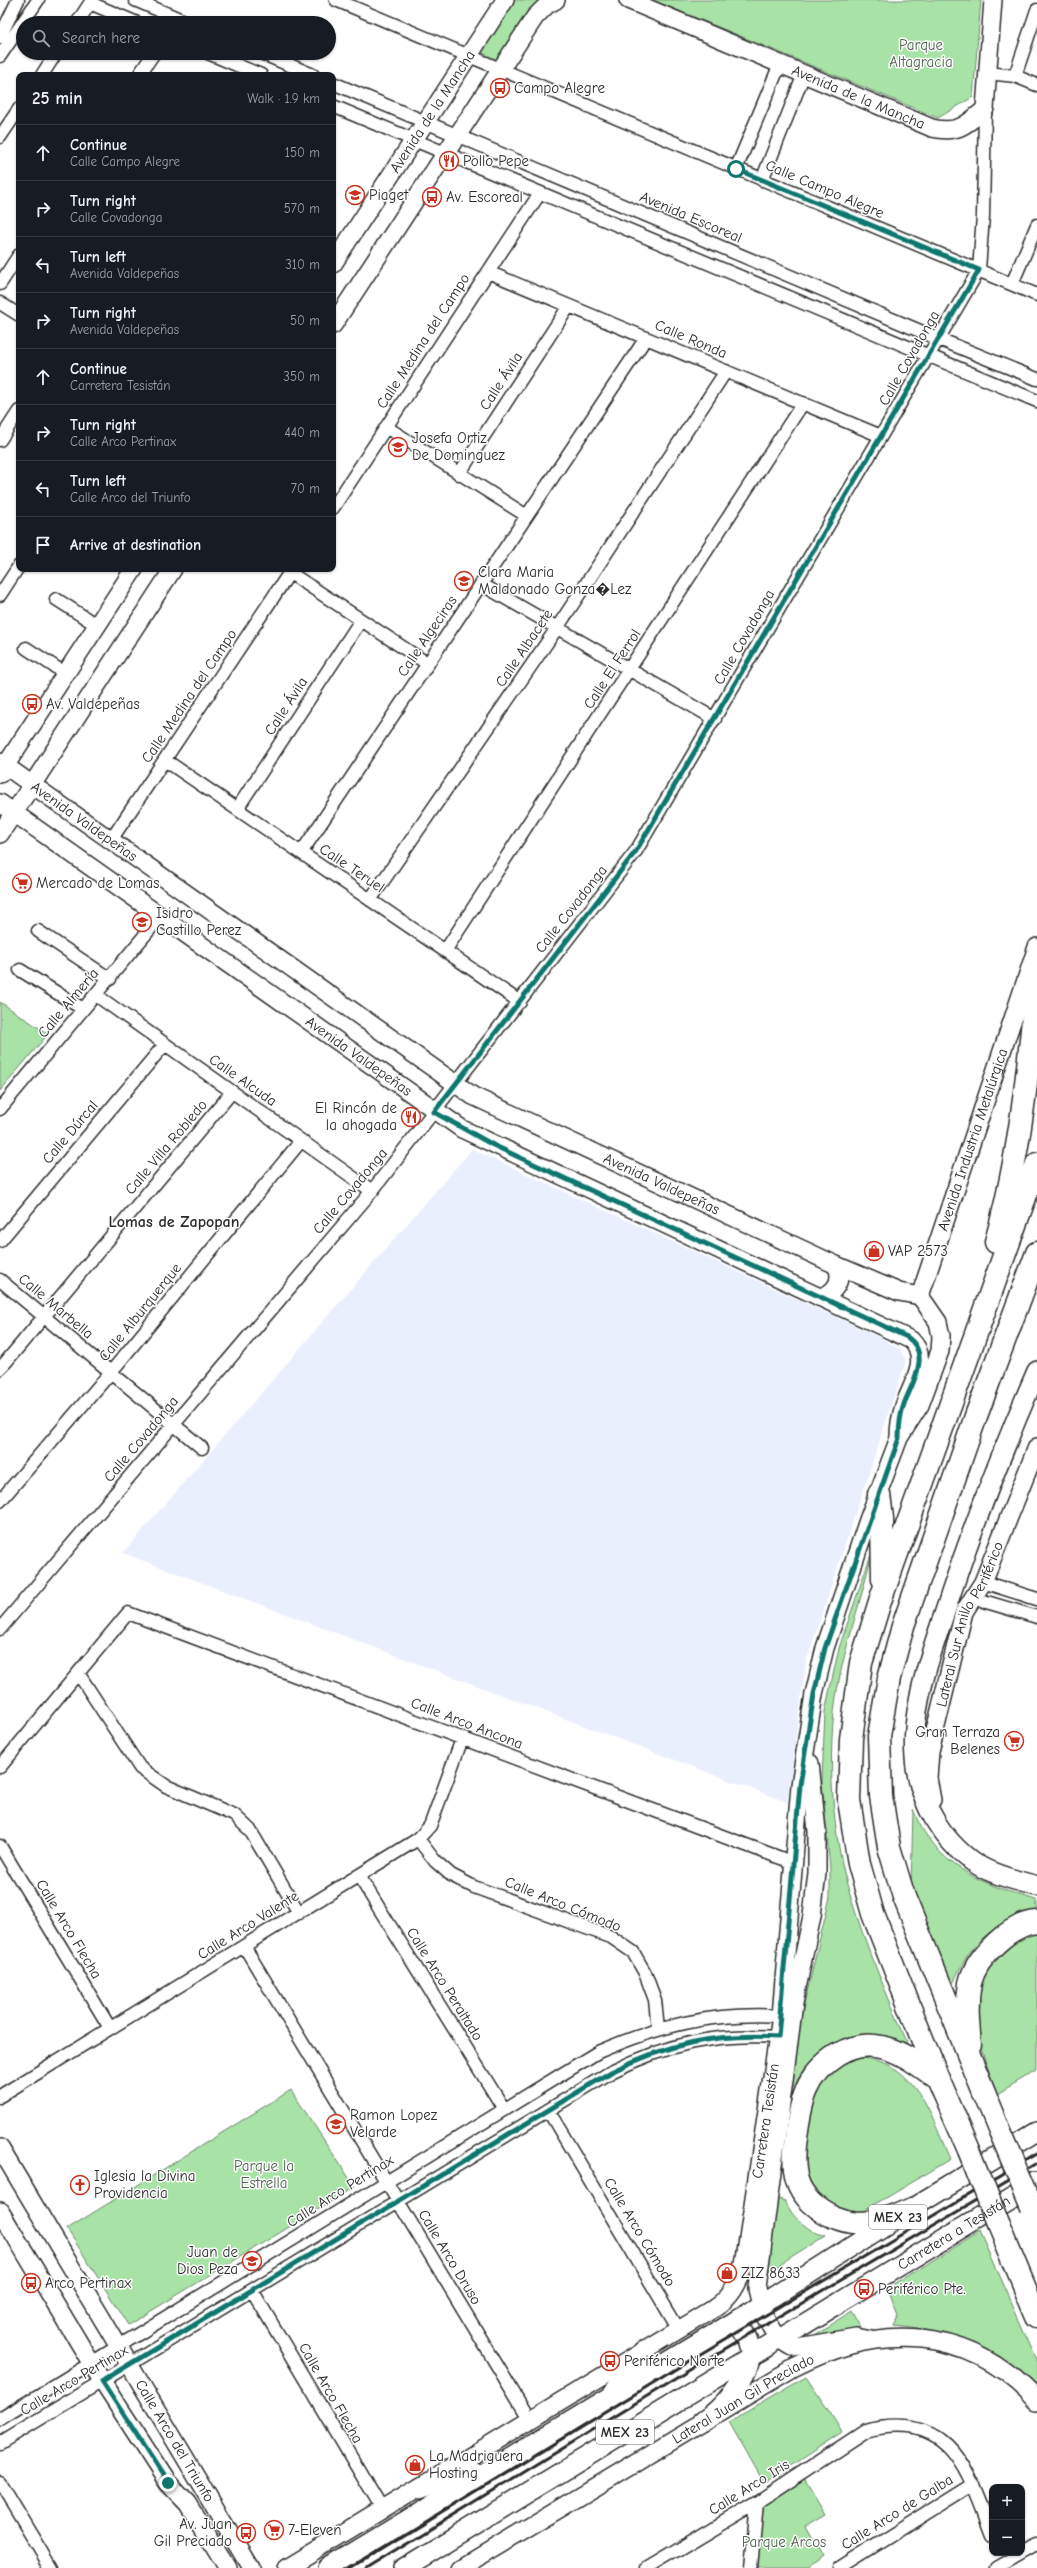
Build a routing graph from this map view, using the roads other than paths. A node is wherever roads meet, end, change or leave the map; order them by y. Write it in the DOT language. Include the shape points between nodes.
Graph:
graph roads {
  1 [pos="18,0"];
  2 [pos="135,0"];
  3 [pos="336,0"];
  4 [pos="505,0"];
  5 [pos="556,0"];
  6 [pos="628,0"];
  7 [pos="993,0"];
  8 [pos="91,2"];
  9 [pos="35,4"];
  10 [pos="1037,10"];
  11 [pos="27,16"];
  12 [pos="82,16"];
  13 [pos="122,16"];
  14 [pos="173,16"];
  15 [pos="16,32"];
  16 [pos="0,36"];
  17 [pos="0,56"];
  18 [pos="467,56"];
  19 [pos="52,60"];
  20 [pos="149,60"];
  21 [pos="221,60"];
  22 [pos="278,60"];
  23 [pos="780,64"];
  24 [pos="500,70"];
  25 [pos="44,72"];
  26 [pos="141,72"];
  27 [pos="242,72"];
  28 [pos="306,72"];
  29 [pos="988,73"];
  30 [pos="804,74"];
  31 [pos="1015,76"];
  32 [pos="336,84"];
  33 [pos="1037,85"];
  34 [pos="336,107"];
  35 [pos="985,109"];
  36 [pos="16,113"];
  37 [pos="425,122"];
  38 [pos="457,136"];
  39 [pos="0,137"];
  40 [pos="414,140"];
  41 [pos="446,153"];
  42 [pos="736,169"];
  43 [pos="762,180"];
  44 [pos="540,193"];
  45 [pos="1037,225"];
  46 [pos="336,259"];
  47 [pos="16,260"];
  48 [pos="979,270"];
  49 [pos="488,272"];
  50 [pos="0,284"];
  51 [pos="1012,284"];
  52 [pos="1037,295"];
  53 [pos="0,303"];
  54 [pos="569,306"];
  55 [pos="16,312"];
  56 [pos="336,320"];
  57 [pos="646,338"];
  58 [pos="939,339"];
  59 [pos="930,355"];
  60 [pos="726,371"];
  61 [pos="1037,379"];
  62 [pos="1037,400"];
  63 [pos="803,403"];
  64 [pos="16,416"];
  65 [pos="386,427"];
  66 [pos="881,436"];
  67 [pos="0,440"];
  68 [pos="459,474"];
  69 [pos="336,500"];
  70 [pos="527,516"];
  71 [pos="16,571"];
  72 [pos="131,572"];
  73 [pos="171,572"];
  74 [pos="290,572"];
  75 [pos="292,572"];
  76 [pos="481,584"];
  77 [pos="0,595"];
  78 [pos="56,599"];
  79 [pos="361,620"];
  80 [pos="98,626"];
  81 [pos="557,628"];
  82 [pos="26,648"];
  83 [pos="428,664"];
  84 [pos="631,670"];
  85 [pos="66,674"];
  86 [pos="715,719"];
  87 [pos="165,760"];
  88 [pos="2,767"];
  89 [pos="32,784"];
  90 [pos="0,802"];
  91 [pos="237,809"];
  92 [pos="14,812"];
  93 [pos="0,834"];
  94 [pos="111,840"];
  95 [pos="301,853"];
  96 [pos="370,900"];
  97 [pos="160,917"];
  98 [pos="38,932"];
  99 [pos="1037,947"];
  100 [pos="445,951"];
  101 [pos="20,970"];
  102 [pos="1037,977"];
  103 [pos="110,978"];
  104 [pos="96,995"];
  105 [pos="520,1002"];
  106 [pos="83,1009"];
  107 [pos="165,1044"];
  108 [pos="455,1084"];
  109 [pos="232,1092"];
  110 [pos="0,1109"];
  111 [pos="434,1112"];
  112 [pos="301,1141"];
  113 [pos="1037,1164"];
  114 [pos="372,1191"];
  115 [pos="0,1241"];
  116 [pos="1035,1260"];
  117 [pos="836,1265"];
  118 [pos="0,1280"];
  119 [pos="920,1296"];
  120 [pos="819,1297"];
  121 [pos="44,1316"];
  122 [pos="971,1350"];
  123 [pos="0,1368"];
  124 [pos="1037,1371"];
  125 [pos="111,1372"];
  126 [pos="174,1424"];
  127 [pos="899,1438"];
  128 [pos="1037,1447"];
  129 [pos="202,1448"];
  130 [pos="879,1494"];
  131 [pos="0,1501"];
  132 [pos="983,1582"];
  133 [pos="881,1598"];
  134 [pos="973,1598"];
  135 [pos="1037,1599"];
  136 [pos="1037,1617"];
  137 [pos="0,1629"];
  138 [pos="78,1673"];
  139 [pos="807,1737"];
  140 [pos="462,1739"];
  141 [pos="0,1767"];
  142 [pos="418,1839"];
  143 [pos="0,1846"];
  144 [pos="958,1849"];
  145 [pos="794,1863"];
  146 [pos="359,1876"];
  147 [pos="1037,1886"];
  148 [pos="299,1913"];
  149 [pos="1037,1922"];
  150 [pos="244,1946"];
  151 [pos="781,2016"];
  152 [pos="110,2028"];
  153 [pos="658,2028"];
  154 [pos="778,2037"];
  155 [pos="972,2066"];
  156 [pos="938,2080"];
  157 [pos="0,2096"];
  158 [pos="504,2109"];
  159 [pos="548,2110"];
  160 [pos="1037,2132"];
  161 [pos="0,2148"];
  162 [pos="386,2182"];
  163 [pos="1035,2183"];
  164 [pos="398,2201"];
  165 [pos="912,2208"];
  166 [pos="0,2211"];
  167 [pos="1034,2212"];
  168 [pos="252,2290"];
  169 [pos="760,2305"];
  170 [pos="1037,2316"];
  171 [pos="737,2320"];
  172 [pos="679,2330"];
  173 [pos="779,2339"];
  174 [pos="871,2340"];
  175 [pos="118,2346"];
  176 [pos="644,2351"];
  177 [pos="750,2355"];
  178 [pos="91,2363"];
  179 [pos="129,2364"];
  180 [pos="102,2381"];
  181 [pos="610,2398"];
  182 [pos="1037,2401"];
  183 [pos="0,2419"];
  184 [pos="530,2420"];
  185 [pos="703,2421"];
  186 [pos="0,2444"];
  187 [pos="510,2458"];
  188 [pos="0,2483"];
  189 [pos="972,2484"];
  190 [pos="420,2488"];
  191 [pos="757,2502"];
  192 [pos="383,2511"];
  193 [pos="471,2526"];
  194 [pos="989,2526"];
  195 [pos="1037,2545"];
  196 [pos="1000,2556"];
  197 [pos="1002,2567"];
  198 [pos="51,2568"];
  199 [pos="226,2568"];
  200 [pos="251,2568"];
  201 [pos="286,2568"];
  202 [pos="328,2568"];
  203 [pos="404,2568"];
  204 [pos="422,2568"];
  205 [pos="461,2568"];
  206 [pos="647,2568"];
  207 [pos="751,2568"];
  208 [pos="839,2568"];
  1 -- 9 [label="street" via="24,6"];
  1 -- 16 [label="street"];
  2 -- 14 [label="street"];
  3 -- 18 [label="street, Calle Campo Alegre"];
  4 -- 18 [label="street, Avenida de la Mancha"];
  5 -- 24 [label="street" via="546,5 535,17"];
  6 -- 23 [label="street, Avenida de la Mancha"];
  7 -- 29 [label="street"];
  8 -- 12 [label="street"];
  8 -- 13 [label="street"];
  9 -- 11 [label="street"];
  10 -- 31 [label="street"];
  15 -- 17 [label="street"];
  18 -- 24 [label="street, Calle Campo Alegre"];
  18 -- 37 [label="street, Avenida de la Mancha"];
  19 -- 25 [label="street"];
  20 -- 26 [label="street"];
  21 -- 27 [label="street"];
  22 -- 28 [label="street"];
  23 -- 30 [label="street, Avenida de la Mancha"];
  23 -- 42 [label="street"];
  24 -- 38 [label="street"];
  24 -- 42 [label="street, Calle Campo Alegre"];
  29 -- 31 [label="street"];
  29 -- 35 [label="street"];
  30 -- 35 [label="street, Avenida de la Mancha" via="932,128 946,131 956,130"];
  30 -- 43 [label="street"];
  31 -- 33 [label="street"];
  32 -- 37 [label="street, Avenida Escoreal"];
  34 -- 40 [label="street"];
  35 -- 48 [label="street, Calle Covadonga"];
  36 -- 39 [label="street"];
  37 -- 38 [label="street, Avenida Escoreal"];
  37 -- 40 [label="street, Avenida de la Mancha"];
  38 -- 41 [label="street"];
  38 -- 58 [label="street, Avenida Escoreal"];
  40 -- 41 [label="street"];
  40 -- 46 [label="street, Avenida de la Mancha"];
  41 -- 44 [label="street"];
  41 -- 56 [label="street"];
  42 -- 43 [label="street, Calle Campo Alegre"];
  43 -- 48 [label="street, Calle Campo Alegre"];
  44 -- 49 [label="street, Calle Medina del Campo"];
  44 -- 59 [label="street"];
  45 -- 51 [label="street"];
  47 -- 50 [label="street"];
  48 -- 51 [label="street, Calle Campo Alegre"];
  48 -- 58 [label="street, Calle Covadonga"];
  49 -- 54 [label="street, Calle Ronda"];
  49 -- 65 [label="street, Calle Medina del Campo"];
  51 -- 52 [label="street, Calle Campo Alegre"];
  53 -- 55 [label="street"];
  54 -- 57 [label="street, Calle Ronda"];
  54 -- 68 [label="street, Calle Ávila"];
  57 -- 60 [label="street, Calle Ronda"];
  57 -- 70 [label="street, Calle Algeciras"];
  58 -- 59 [label="street, Calle Covadonga"];
  58 -- 61 [label="street, Avenida Escoreal"];
  59 -- 62 [label="street"];
  59 -- 66 [label="street, Calle Covadonga"];
  60 -- 63 [label="street, Calle Ronda"];
  60 -- 81 [label="street, Calle Albacete"];
  63 -- 66 [label="street, Calle Ronda"];
  63 -- 84 [label="street, Calle El Ferrol"];
  64 -- 67 [label="street"];
  65 -- 68 [label="street"];
  65 -- 69 [label="street, Calle Medina del Campo"];
  66 -- 86 [label="street, Calle Covadonga"];
  68 -- 70 [label="street"];
  70 -- 76 [label="street, Calle Algeciras"];
  71 -- 77 [label="street"];
  72 -- 80 [label="street"];
  73 -- 89 [label="street"];
  74 -- 87 [label="street, Calle Medina del Campo"];
  75 -- 79 [label="street"];
  76 -- 81 [label="street"];
  76 -- 83 [label="street, Calle Algeciras"];
  78 -- 80 [label="street"];
  79 -- 83 [label="street"];
  79 -- 91 [label="street, Calle Ávila"];
  80 -- 85 [label="street"];
  81 -- 84 [label="street"];
  81 -- 96 [label="street, Calle Albacete"];
  82 -- 85 [label="street"];
  83 -- 95 [label="street, Calle Algeciras"];
  84 -- 86 [label="street"];
  84 -- 100 [label="street, Calle El Ferrol"];
  85 -- 88 [label="street"];
  86 -- 105 [label="street, Calle Covadonga" via="636,851"];
  87 -- 91 [label="street, Calle Teruel"];
  87 -- 94 [label="street, Calle Medina del Campo"];
  88 -- 89 [label="street, Avenida Valdepeñas"];
  89 -- 92 [label="street"];
  89 -- 94 [label="street, Avenida Valdepeñas"];
  90 -- 92 [label="street, Avenida Valdepeñas"];
  91 -- 95 [label="street, Calle Teruel"];
  92 -- 93 [label="street"];
  92 -- 97 [label="street, Avenida Valdepeñas"];
  94 -- 108 [label="street, Avenida Valdepeñas"];
  95 -- 96 [label="street, Calle Teruel"];
  96 -- 100 [label="street, Calle Teruel"];
  97 -- 103 [label="street, Calle Almería"];
  97 -- 111 [label="street, Avenida Valdepeñas"];
  98 -- 103 [label="street"];
  99 -- 119 [label="street, Avenida Industria Metalúrgica"];
  100 -- 105 [label="street, Calle Teruel"];
  101 -- 106 [label="street"];
  102 -- 122 [label="highway" via="1031,1050 1016,1159 977,1314"];
  103 -- 104 [label="street, Calle Almería"];
  104 -- 106 [label="street, Calle Almería"];
  104 -- 107 [label="street, Calle Alcuda"];
  105 -- 108 [label="street, Calle Covadonga"];
  106 -- 110 [label="street, Calle Almería"];
  107 -- 109 [label="street, Calle Alcuda"];
  107 -- 115 [label="street, Calle Dúrcal"];
  108 -- 111 [label="street, Calle Covadonga"];
  108 -- 117 [label="street, Avenida Valdepeñas" via="494,1108"];
  109 -- 112 [label="street, Calle Alcuda"];
  109 -- 121 [label="street, Calle Villa Robledo"];
  111 -- 114 [label="street, Calle Covadonga"];
  111 -- 120 [label="street, Avenida Valdepeñas" via="493,1145"];
  112 -- 114 [label="street, Calle Alcuda"];
  112 -- 125 [label="street, Calle Alburquerque"];
  113 -- 122 [label="highway"];
  114 -- 126 [label="street, Calle Covadonga"];
  116 -- 155 [label="highway" via="976,1416 903,1626 879,1736 881,1796 889,1847 904,1897"];
  117 -- 119 [label="street, Avenida Valdepeñas" via="899,1292"];
  117 -- 120 [label="street" via="839,1275 837,1286 830,1294"];
  118 -- 121 [label="street, Calle Marbella"];
  119 -- 127 [label="street" via="938,1322 941,1343 920,1405"];
  120 -- 127 [label="street, Avenida Valdepeñas" via="907,1337 918,1349 920,1361 902,1413"];
  121 -- 123 [label="street, Calle Villa Robledo"];
  121 -- 125 [label="street, Calle Marbella"];
  122 -- 133 [label="highway"];
  124 -- 144 [label="main road" via="1005,1447 961,1565 917,1703 914,1749 921,1789 932,1816"];
  125 -- 126 [label="street, Calle Marbella"];
  125 -- 131 [label="street, Calle Alburquerque"];
  126 -- 129 [label="street, Calle Marbella"];
  126 -- 137 [label="street, Calle Covadonga"];
  127 -- 130 [label="street, Carretera Tesistán"];
  128 -- 132 [label="street, Lateral Sur Anillo Periférico"];
  130 -- 133 [label="highway" via="883,1548"];
  130 -- 139 [label="street, Carretera Tesistán" via="825,1648"];
  132 -- 134 [label="street, Lateral Sur Anillo Periférico"];
  132 -- 135 [label="street"];
  133 -- 156 [label="highway" via="861,1663 851,1740 849,1800 859,1864 873,1914"];
  134 -- 136 [label="street"];
  134 -- 144 [label="street, Lateral Sur Anillo Periférico" via="964,1612 928,1765 930,1790 936,1814"];
  138 -- 140 [label="street, Calle Arco Ancona" via="128,1613"];
  138 -- 141 [label="street"];
  138 -- 148 [label="street" via="140,1768 166,1786 234,1815 250,1830"];
  139 -- 145 [label="street, Carretera Tesistán" via="800,1785"];
  139 -- 169 [label="street" via="817,1831 817,1873 812,1916 794,2003 757,2288"];
  140 -- 142 [label="street, Calle Arco Valente" via="430,1826"];
  140 -- 145 [label="street, Calle Arco Ancona"];
  142 -- 146 [label="street, Calle Arco Valente"];
  142 -- 153 [label="street, Calle Arco Cómodo" via="435,1861 451,1875 474,1887 611,1937 633,1952 645,1973 655,2000"];
  143 -- 152 [label="street, Calle Arco Flecha"];
  144 -- 147 [label="main road" via="982,1868"];
  145 -- 151 [label="street, Carretera Tesistán"];
  146 -- 148 [label="street, Calle Arco Valente"];
  146 -- 158 [label="street, Calle Arco Peraltado"];
  148 -- 150 [label="street, Calle Arco Valente"];
  149 -- 155 [label="highway" via="1007,1933 984,1955 970,1982 967,2009"];
  150 -- 152 [label="street, Calle Arco Valente"];
  150 -- 162 [label="street, Calle Arco Druso"];
  151 -- 153 [label="street, Calle Arco Pertinax" via="736,2015 693,2020"];
  151 -- 154 [label="street, Carretera Tesistán"];
  152 -- 157 [label="street, Calle Arco Valente"];
  153 -- 158 [label="street, Calle Arco Pertinax" via="598,2052"];
  154 -- 159 [label="street, Calle Arco Pertinax" via="736,2036 696,2040 669,2047 611,2072"];
  154 -- 172 [label="street, Carretera Tesistán" via="744,2265 738,2283 720,2304"];
  155 -- 167 [label="highway, bridge"];
  156 -- 165 [label="highway" via="898,2052 874,2046 860,2046 846,2050 828,2061 806,2089 801,2103 794,2167 797,2181 811,2203 822,2212 843,2221 859,2223 881,2221"];
  156 -- 170 [label="highway, bridge"];
  158 -- 162 [label="street, Calle Arco Pertinax"];
  159 -- 164 [label="street, Calle Arco Pertinax"];
  159 -- 172 [label="street, Calle Arco Cómodo"];
  160 -- 165 [label="main road, MEX 23"];
  161 -- 175 [label="street, Calle Arco del Triunfo"];
  162 -- 164 [label="street, Calle Arco Druso"];
  162 -- 175 [label="street, Calle Arco Pertinax"];
  163 -- 173 [label="main road, Carretera a Tesistán / MEX 23"];
  164 -- 168 [label="street, Calle Arco Pertinax"];
  164 -- 184 [label="street, Calle Arco Druso"];
  165 -- 169 [label="main road, MEX 23"];
  166 -- 178 [label="street, Calle Arco del Triunfo"];
  168 -- 179 [label="street, Calle Arco Pertinax"];
  168 -- 192 [label="street, Calle Arco Flecha"];
  169 -- 171 [label="main road, MEX 23"];
  169 -- 173 [label="street"];
  171 -- 177 [label="main road" via="744,2330"];
  171 -- 181 [label="main road, MEX 23"];
  172 -- 176 [label="street, Carretera Tesistán"];
  173 -- 174 [label="street" via="792,2348 856,2337"];
  173 -- 177 [label="main road, Carretera a Tesistán / MEX 23"];
  174 -- 182 [label="street, Lateral Juan Gil Preciado" via="908,2337 938,2340 982,2357 1006,2372"];
  174 -- 185 [label="street, Lateral Juan Gil Preciado" via="821,2354"];
  175 -- 178 [label="street, Calle Arco Pertinax"];
  175 -- 179 [label="street, Calle Arco del Triunfo"];
  176 -- 181 [label="main road"];
  176 -- 184 [label="street, Carretera Tesistán"];
  177 -- 185 [label="main road" via="741,2378 729,2398"];
  177 -- 193 [label="main road, Carretera a Tesistán / MEX 23"];
  178 -- 180 [label="street, Calle Arco del Triunfo"];
  178 -- 183 [label="street, Calle Arco Pertinax"];
  179 -- 180 [label="street, Calle Arco Pertinax"];
  179 -- 200 [label="street, Calle Arco del Triunfo"];
  180 -- 186 [label="street, Calle Arco Pertinax"];
  180 -- 199 [label="street, Calle Arco del Triunfo" via="168,2483 188,2504"];
  181 -- 187 [label="main road, MEX 23"];
  184 -- 190 [label="street, Carretera Tesistán"];
  185 -- 205 [label="street, Lateral Juan Gil Preciado"];
  187 -- 190 [label="main road" via="466,2475"];
  187 -- 202 [label="main road, MEX 23"];
  188 -- 198 [label="street"];
  189 -- 191 [label="street, Calle Arco Iris" via="959,2458 944,2440 926,2430 905,2426 865,2431"];
  189 -- 194 [label="street"];
  189 -- 208 [label="street, Calle Arco de Galba"];
  190 -- 192 [label="street, Carretera Tesistán"];
  191 -- 206 [label="street, Calle Arco Iris"];
  191 -- 207 [label="street"];
  192 -- 201 [label="street, Carretera Tesistán"];
  193 -- 203 [label="main road, Carretera a Tesistán / MEX 23"];
  193 -- 204 [label="main road" via="443,2553"];
  195 -- 197 [label="street"];
  196 -- 197 [label="street"];
}
